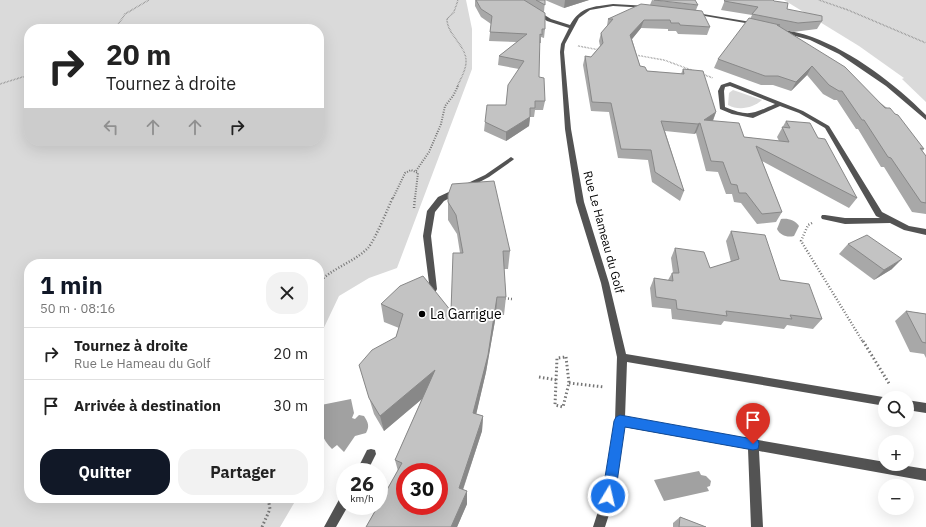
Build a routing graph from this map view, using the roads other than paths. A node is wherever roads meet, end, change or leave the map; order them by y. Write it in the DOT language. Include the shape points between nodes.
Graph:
graph roads {
  1 [pos="612,2"];
  2 [pos="653,7"];
  3 [pos="532,10"];
  4 [pos="690,12"];
  5 [pos="571,27"];
  6 [pos="767,27"];
  7 [pos="774,29"];
  8 [pos="779,104"];
  9 [pos="926,118"];
  10 [pos="511,159"];
  11 [pos="825,217"];
  12 [pos="890,220"];
  13 [pos="926,232"];
  14 [pos="433,289"];
  15 [pos="622,357"];
  16 [pos="878,401"];
  17 [pos="914,406"];
  18 [pos="926,408"];
  19 [pos="620,421"];
  20 [pos="753,444"];
  21 [pos="372,454"];
  22 [pos="366,463"];
  23 [pos="926,475"];
  24 [pos="337,515"];
  25 [pos="330,527"];
  26 [pos="599,527"];
  27 [pos="757,527"];
  1 -- 2 [label="street, Rue Le Hameau du Golf"];
  1 -- 5 [label="street, Rue Le Hameau du Golf" via="589,9 577,17"];
  3 -- 5 [label="street" via="549,20"];
  4 -- 6 [label="street"];
  5 -- 15 [label="street, Rue Le Hameau du Golf" via="562,52 568,129 580,202"];
  7 -- 9 [label="street" via="811,39 829,47 892,87"];
  8 -- 8 [label="street" via="730,84 723,86 721,91 722,108 734,113 753,116"];
  8 -- 12 [label="street" via="801,112 827,127 879,214"];
  10 -- 14 [label="street" via="487,176 441,199 431,211 427,236"];
  11 -- 12 [label="street" via="845,221"];
  12 -- 13 [label="street" via="907,228"];
  15 -- 16 [label="street"];
  15 -- 19 [label="street, Rue Le Hameau du Golf"];
  17 -- 18 [label="street"];
  19 -- 20 [label="street"];
  19 -- 26 [label="street, Rue Le Hameau du Golf" via="608,496"];
  20 -- 23 [label="street"];
  20 -- 27 [label="street"];
  21 -- 22 [label="street"];
  24 -- 25 [label="street"];
}
